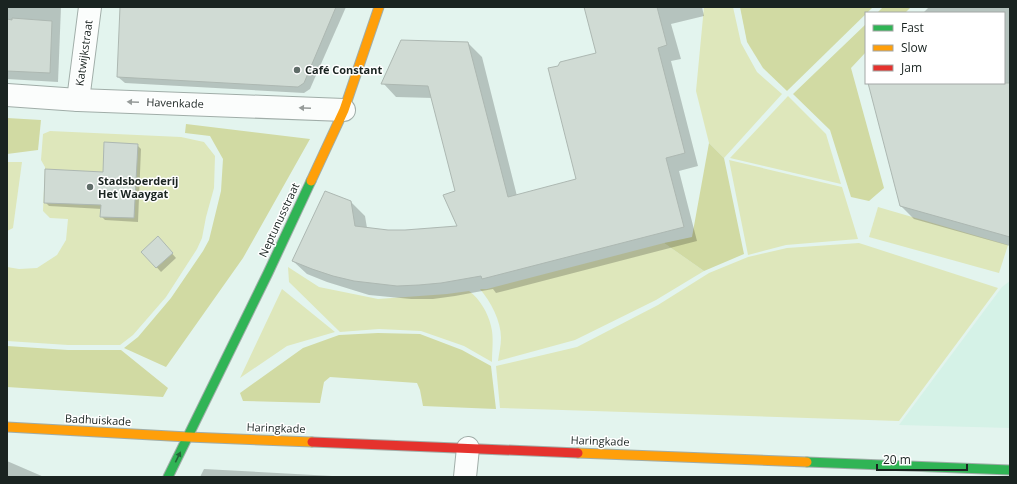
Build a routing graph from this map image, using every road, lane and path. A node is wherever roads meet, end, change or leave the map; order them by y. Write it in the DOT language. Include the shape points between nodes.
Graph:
graph roads {
  1 [pos="90,7"];
  2 [pos="379,7"];
  3 [pos="7,95"];
  4 [pos="78,100"];
  5 [pos="344,110"];
  6 [pos="7,427"];
  7 [pos="188,437"];
  8 [pos="468,448"];
  9 [pos="1010,470"];
  10 [pos="168,477"];
  11 [pos="465,477"];
  1 -- 4 [label="street, Katwijkstraat"];
  2 -- 5 [label="street, Neptunusstraat"];
  3 -- 4 [label="street, Havenkade"];
  5 -- 4 [label="street, Havenkade, one-way"];
  5 -- 7 [label="street, Neptunusstraat"];
  6 -- 7 [label="street, Badhuiskade"];
  7 -- 8 [label="street, Haringkade"];
  10 -- 7 [label="street, Neptunusstraat, one-way"];
  8 -- 9 [label="street, Haringkade"];
  8 -- 11 [label="street"];
}
